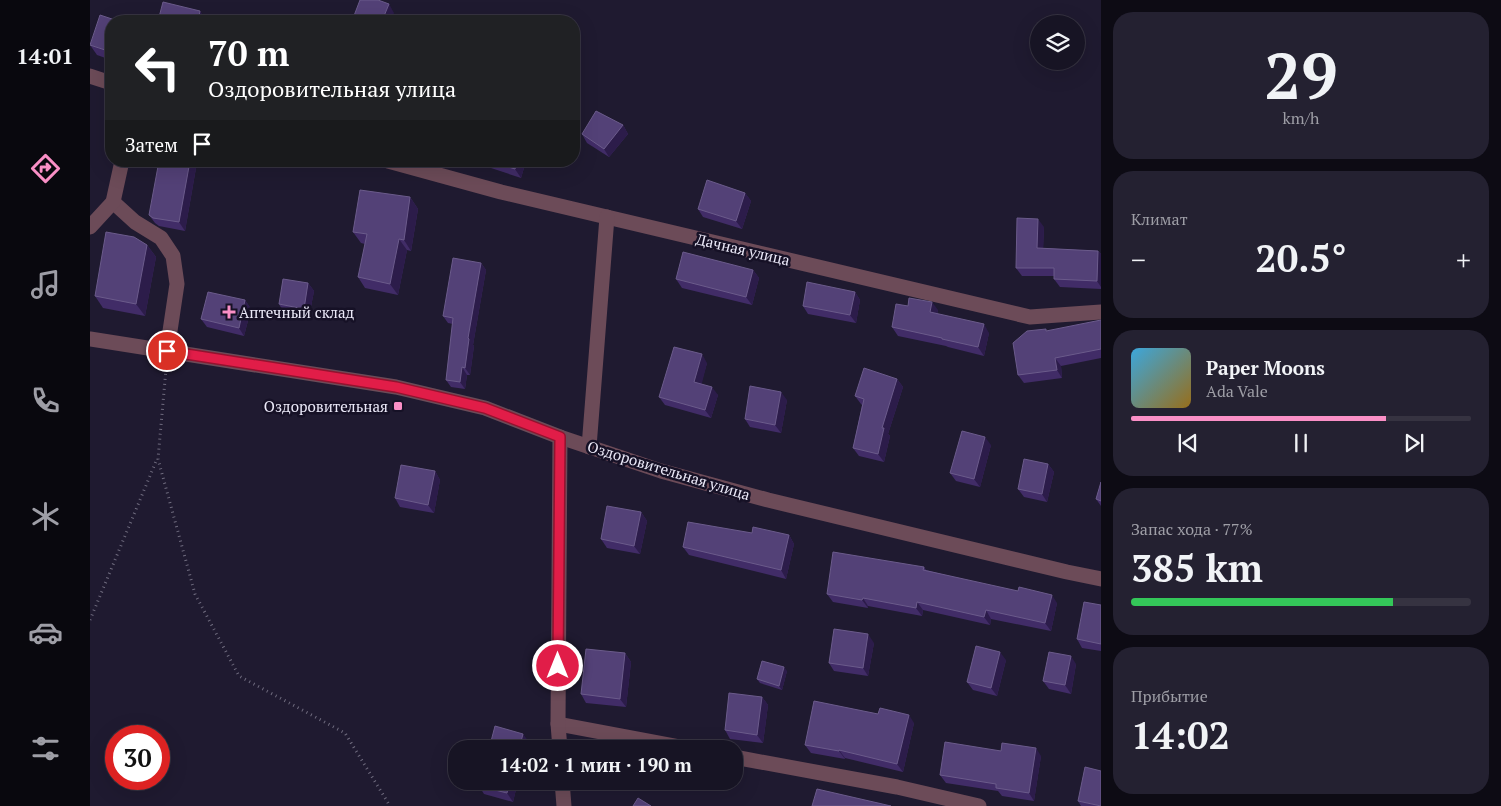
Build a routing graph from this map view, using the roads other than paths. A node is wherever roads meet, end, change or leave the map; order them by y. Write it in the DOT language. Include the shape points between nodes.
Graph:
graph roads {
  1 [pos="90,76"];
  2 [pos="105,82"];
  3 [pos="121,167"];
  4 [pos="410,167"];
  5 [pos="113,202"];
  6 [pos="607,217"];
  7 [pos="90,227"];
  8 [pos="1101,312"];
  9 [pos="90,338"];
  10 [pos="167,351"];
  11 [pos="560,437"];
  12 [pos="589,446"];
  13 [pos="1101,579"];
  14 [pos="558,724"];
  15 [pos="559,740"];
  16 [pos="643,740"];
  17 [pos="743,759"];
  18 [pos="563,790"];
  19 [pos="564,806"];
  20 [pos="979,806"];
  1 -- 2 [label="street"];
  3 -- 5 [label="street"];
  4 -- 6 [label="street, Дачная улица"];
  5 -- 7 [label="street"];
  5 -- 10 [label="street" via="135,222 161,238 173,256 177,284"];
  6 -- 8 [label="street, Дачная улица" via="1030,317"];
  6 -- 12 [label="street"];
  9 -- 10 [label="street, Оздоровительная улица"];
  10 -- 11 [label="street, Оздоровительная улица" via="396,387 485,408"];
  11 -- 12 [label="street, Оздоровительная улица"];
  11 -- 14 [label="street"];
  12 -- 13 [label="street, Оздоровительная улица" via="661,471 768,500"];
  14 -- 15 [label="street"];
  14 -- 16 [label="street"];
  17 -- 20 [label="street" via="897,787"];
  18 -- 19 [label="street"];
}
